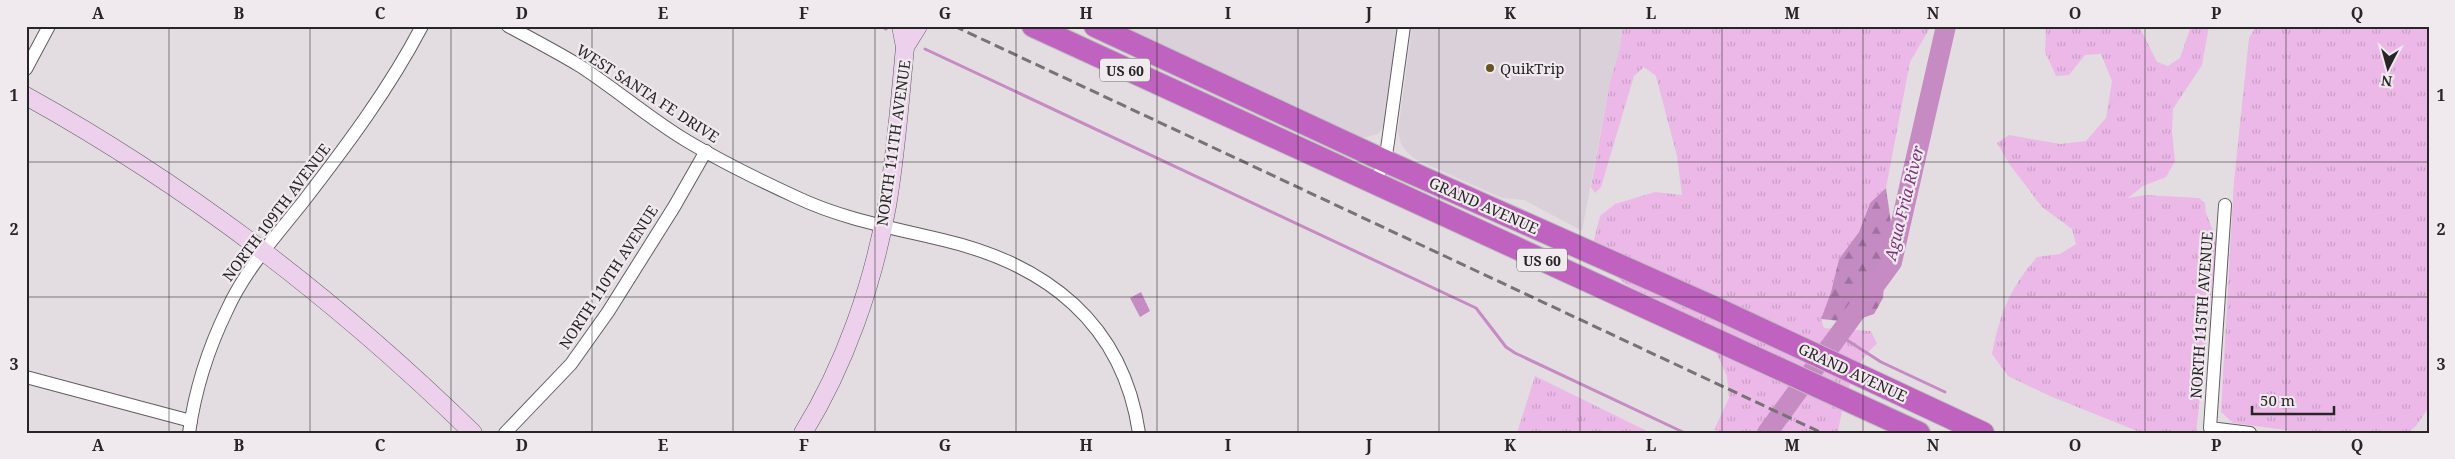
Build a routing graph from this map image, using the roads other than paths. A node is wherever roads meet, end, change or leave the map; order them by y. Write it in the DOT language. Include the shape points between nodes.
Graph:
graph roads {
  1 [pos="49,26"];
  2 [pos="422,26"];
  3 [pos="508,26"];
  4 [pos="901,26"];
  5 [pos="918,26"];
  6 [pos="1033,26"];
  7 [pos="1095,26"];
  8 [pos="1404,26"];
  9 [pos="906,47"];
  10 [pos="26,69"];
  11 [pos="26,96"];
  12 [pos="706,151"];
  13 [pos="1384,161"];
  14 [pos="1374,184"];
  15 [pos="2225,205"];
  16 [pos="882,227"];
  17 [pos="264,252"];
  18 [pos="26,377"];
  19 [pos="190,427"];
  20 [pos="1974,428"];
  21 [pos="806,432"];
  22 [pos="473,433"];
  23 [pos="505,433"];
  24 [pos="1139,433"];
  25 [pos="1919,433"];
  26 [pos="2250,433"];
  1 -- 10 [label="street"];
  2 -- 17 [label="street, NORTH 109TH AVENUE" via="370,113"];
  3 -- 12 [label="street, WEST SANTA FE DRIVE" via="580,66 648,116"];
  4 -- 9 [label="street, NORTH 111TH AVENUE"];
  5 -- 9 [label="street, NORTH 111TH AVENUE"];
  6 -- 14 [label="highway, GRAND AVENUE / US 60"];
  7 -- 13 [label="highway, GRAND AVENUE / US 60"];
  8 -- 13 [label="street"];
  9 -- 16 [label="street, NORTH 111TH AVENUE"];
  11 -- 17 [label="street" via="172,184"];
  12 -- 16 [label="street, WEST SANTA FE DRIVE" via="797,198"];
  12 -- 23 [label="street, NORTH 110TH AVENUE" via="674,207 571,364"];
  13 -- 14 [label="street"];
  13 -- 20 [label="highway, GRAND AVENUE / US 60" via="1720,310"];
  14 -- 25 [label="highway, GRAND AVENUE / US 60"];
  15 -- 26 [label="street, NORTH 115TH AVENUE" via="2210,428"];
  16 -- 21 [label="street, NORTH 111TH AVENUE" via="868,286 855,322"];
  16 -- 24 [label="street, WEST SANTA FE DRIVE" via="944,240 1011,262 1063,293 1092,321 1114,353 1124,373"];
  17 -- 19 [label="street, NORTH 109TH AVENUE" via="227,310 198,387"];
  17 -- 22 [label="street" via="346,317"];
  18 -- 19 [label="street"];
}
